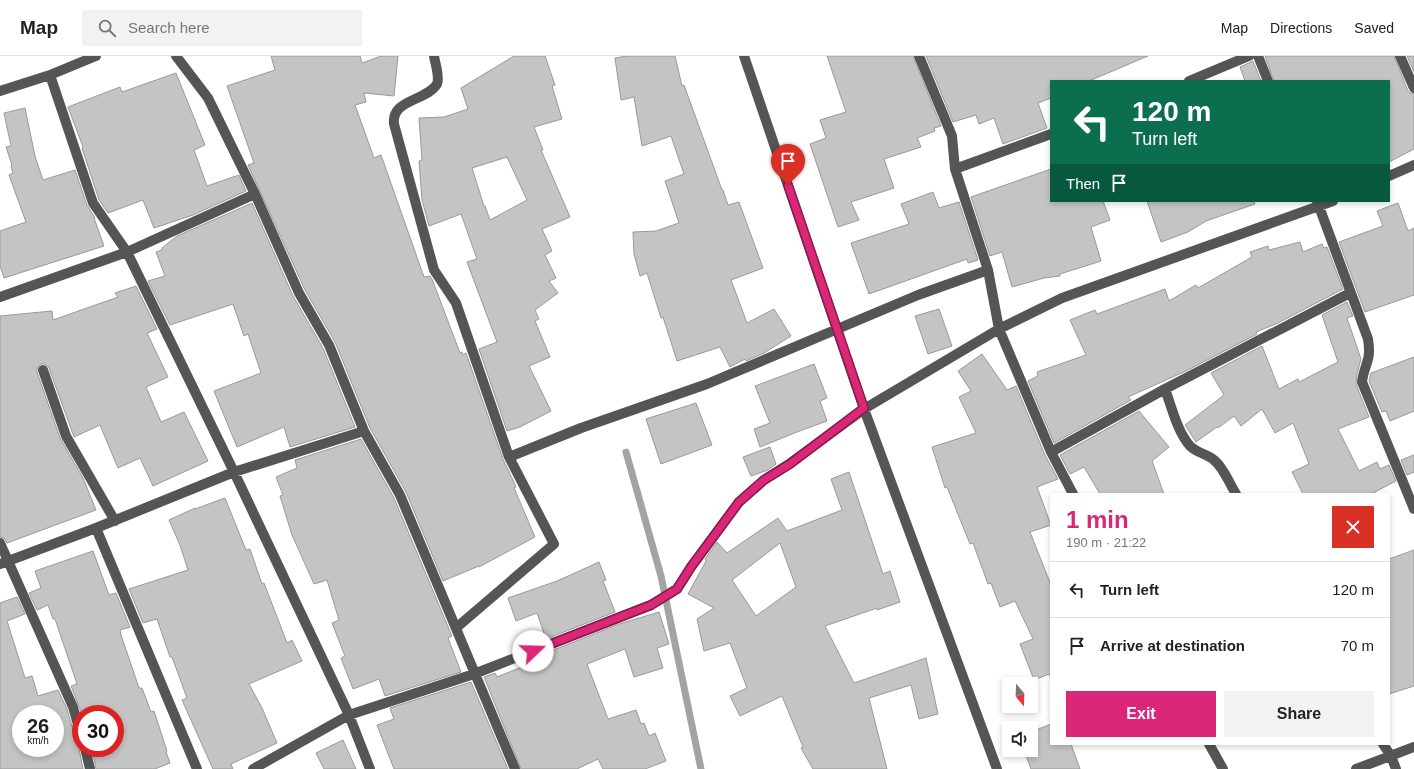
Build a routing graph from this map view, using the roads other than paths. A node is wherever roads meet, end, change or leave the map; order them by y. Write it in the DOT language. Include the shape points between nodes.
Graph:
graph roads {
  1 [pos="96,56"];
  2 [pos="176,56"];
  3 [pos="434,56"];
  4 [pos="744,56"];
  5 [pos="919,56"];
  6 [pos="1249,56"];
  7 [pos="1258,56"];
  8 [pos="1400,56"];
  9 [pos="50,75"];
  10 [pos="1190,80"];
  11 [pos="1268,80"];
  12 [pos="1414,88"];
  13 [pos="0,91"];
  14 [pos="1050,134"];
  15 [pos="1414,165"];
  16 [pos="955,169"];
  17 [pos="1390,176"];
  18 [pos="255,194"];
  19 [pos="1328,202"];
  20 [pos="1318,204"];
  21 [pos="127,252"];
  22 [pos="988,270"];
  23 [pos="1350,293"];
  24 [pos="0,296"];
  25 [pos="838,329"];
  26 [pos="999,329"];
  27 [pos="42,370"];
  28 [pos="1165,390"];
  29 [pos="864,408"];
  30 [pos="364,431"];
  31 [pos="1051,452"];
  32 [pos="509,457"];
  33 [pos="234,472"];
  34 [pos="1072,493"];
  35 [pos="1235,493"];
  36 [pos="1414,509"];
  37 [pos="115,521"];
  38 [pos="96,528"];
  39 [pos="0,543"];
  40 [pos="4,562"];
  41 [pos="456,628"];
  42 [pos="474,674"];
  43 [pos="72,705"];
  44 [pos="349,715"];
  45 [pos="1210,745"];
  46 [pos="1384,745"];
  47 [pos="1414,747"];
  48 [pos="1391,756"];
  49 [pos="87,757"];
  50 [pos="90,769"];
  51 [pos="197,769"];
  52 [pos="253,769"];
  53 [pos="370,769"];
  54 [pos="515,769"];
  55 [pos="997,769"];
  56 [pos="1223,769"];
  57 [pos="1356,769"];
  58 [pos="1396,769"];
  1 -- 9 [label="street"];
  2 -- 18 [label="street" via="208,98"];
  3 -- 32 [label="street" via="438,79 436,84 395,112 394,124 434,270 456,303"];
  4 -- 25 [label="street"];
  5 -- 16 [label="street" via="952,136"];
  6 -- 10 [label="street"];
  7 -- 11 [label="street"];
  8 -- 12 [label="street"];
  9 -- 13 [label="street"];
  9 -- 21 [label="street" via="93,203"];
  14 -- 16 [label="street"];
  15 -- 17 [label="street"];
  16 -- 22 [label="street"];
  18 -- 21 [label="street"];
  18 -- 30 [label="street" via="299,293 329,345"];
  19 -- 20 [label="street"];
  20 -- 23 [label="street"];
  20 -- 26 [label="street" via="1062,298"];
  21 -- 24 [label="street"];
  21 -- 33 [label="street"];
  22 -- 25 [label="street" via="918,295"];
  22 -- 26 [label="street"];
  23 -- 28 [label="street"];
  23 -- 36 [label="street" via="1368,339 1369,358 1362,382"];
  25 -- 29 [label="street"];
  25 -- 32 [label="street" via="707,384 581,428"];
  26 -- 29 [label="street"];
  26 -- 31 [label="street"];
  27 -- 37 [label="street" via="66,436"];
  28 -- 31 [label="street"];
  28 -- 35 [label="street" via="1183,437 1191,447 1213,459"];
  29 -- 42 [label="street" via="790,464 764,480 739,502 677,589 651,605"];
  29 -- 55 [label="street"];
  30 -- 33 [label="street"];
  30 -- 41 [label="street" via="400,495"];
  31 -- 34 [label="street"];
  32 -- 41 [label="street" via="554,544"];
  33 -- 37 [label="street"];
  33 -- 44 [label="street"];
  37 -- 38 [label="street"];
  38 -- 40 [label="street"];
  38 -- 51 [label="street"];
  39 -- 40 [label="street"];
  40 -- 43 [label="street"];
  41 -- 42 [label="street"];
  42 -- 44 [label="street"];
  42 -- 54 [label="street"];
  44 -- 52 [label="street"];
  44 -- 53 [label="street"];
  45 -- 56 [label="street"];
  46 -- 48 [label="street"];
  47 -- 48 [label="street"];
  48 -- 57 [label="street"];
  48 -- 58 [label="street"];
  49 -- 50 [label="street"];
}
